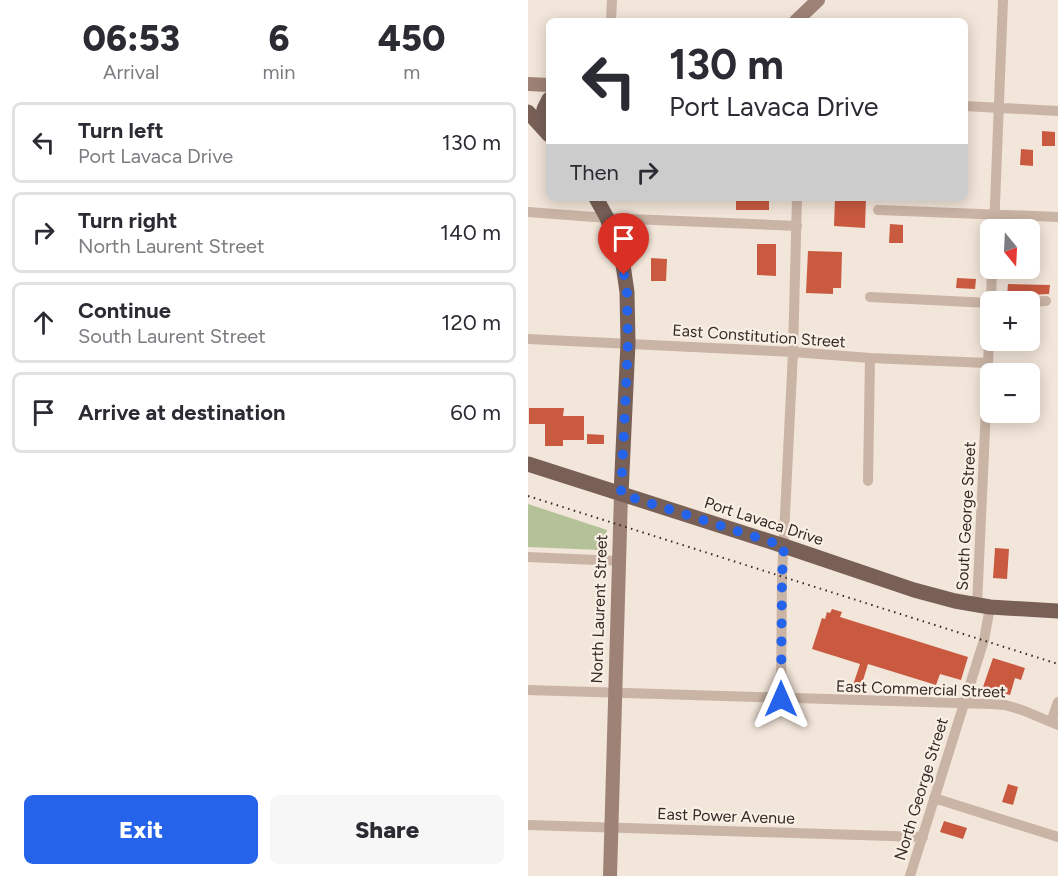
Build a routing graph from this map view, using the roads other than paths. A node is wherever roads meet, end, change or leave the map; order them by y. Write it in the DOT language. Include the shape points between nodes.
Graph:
graph roads {
  1 [pos="612,0"];
  2 [pos="818,0"];
  3 [pos="1003,0"];
  4 [pos="611,18"];
  5 [pos="801,18"];
  6 [pos="528,84"];
  7 [pos="546,85"];
  8 [pos="546,105"];
  9 [pos="968,106"];
  10 [pos="999,108"];
  11 [pos="1058,111"];
  12 [pos="528,112"];
  13 [pos="545,131"];
  14 [pos="598,201"];
  15 [pos="797,201"];
  16 [pos="878,210"];
  17 [pos="528,212"];
  18 [pos="994,214"];
  19 [pos="1058,217"];
  20 [pos="607,218"];
  21 [pos="994,219"];
  22 [pos="796,226"];
  23 [pos="870,297"];
  24 [pos="1040,301"];
  25 [pos="1047,301"];
  26 [pos="980,302"];
  27 [pos="528,339"];
  28 [pos="628,343"];
  29 [pos="989,351"];
  30 [pos="793,352"];
  31 [pos="870,358"];
  32 [pos="988,363"];
  33 [pos="987,423"];
  34 [pos="528,464"];
  35 [pos="868,481"];
  36 [pos="621,494"];
  37 [pos="784,546"];
  38 [pos="528,557"];
  39 [pos="619,561"];
  40 [pos="983,606"];
  41 [pos="1058,611"];
  42 [pos="528,690"];
  43 [pos="615,692"];
  44 [pos="781,699"];
  45 [pos="1058,702"];
  46 [pos="963,703"];
  47 [pos="1054,724"];
  48 [pos="934,798"];
  49 [pos="528,825"];
  50 [pos="612,828"];
  51 [pos="923,837"];
  52 [pos="1058,837"];
  53 [pos="610,876"];
  54 [pos="910,876"];
  1 -- 4 [label="street"];
  2 -- 5 [label="main road"];
  3 -- 10 [label="street"];
  6 -- 7 [label="main road"];
  8 -- 13 [label="main road"];
  9 -- 10 [label="street"];
  10 -- 11 [label="street"];
  10 -- 18 [label="street"];
  12 -- 13 [label="main road"];
  14 -- 20 [label="main road, North Laurent Street"];
  15 -- 22 [label="street"];
  16 -- 18 [label="street"];
  17 -- 20 [label="street"];
  18 -- 19 [label="street"];
  18 -- 21 [label="street"];
  20 -- 22 [label="street"];
  20 -- 28 [label="main road, North Laurent Street" via="622,258"];
  22 -- 30 [label="street"];
  23 -- 26 [label="street"];
  24 -- 25 [label="street"];
  27 -- 28 [label="street, East Constitution Street"];
  28 -- 30 [label="street, East Constitution Street"];
  28 -- 36 [label="main road, North Laurent Street"];
  29 -- 32 [label="street, South George Street"];
  30 -- 31 [label="street, East Constitution Street"];
  30 -- 37 [label="street"];
  31 -- 32 [label="street, East Constitution Street"];
  31 -- 35 [label="street"];
  33 -- 40 [label="street, South George Street"];
  34 -- 36 [label="main road, Port Lavaca Drive"];
  36 -- 37 [label="main road, Port Lavaca Drive"];
  36 -- 39 [label="main road, North Laurent Street"];
  37 -- 40 [label="main road, Port Lavaca Drive" via="914,590"];
  37 -- 44 [label="street"];
  38 -- 39 [label="street"];
  39 -- 43 [label="main road, North Laurent Street"];
  40 -- 41 [label="main road, Port Lavaca Drive"];
  40 -- 46 [label="street, North George Street" via="984,640"];
  42 -- 43 [label="street, East Commercial Street"];
  43 -- 44 [label="street, East Commercial Street"];
  43 -- 50 [label="main road, North Laurent Street"];
  44 -- 46 [label="street, East Commercial Street"];
  45 -- 47 [label="street"];
  46 -- 47 [label="street, East Commercial Street" via="1005,705"];
  46 -- 48 [label="street, North George Street"];
  48 -- 51 [label="street, North George Street"];
  48 -- 52 [label="street"];
  49 -- 50 [label="street, East Power Avenue"];
  50 -- 51 [label="street, East Power Avenue"];
  50 -- 53 [label="main road, North Laurent Street"];
  51 -- 54 [label="street, North George Street"];
}
